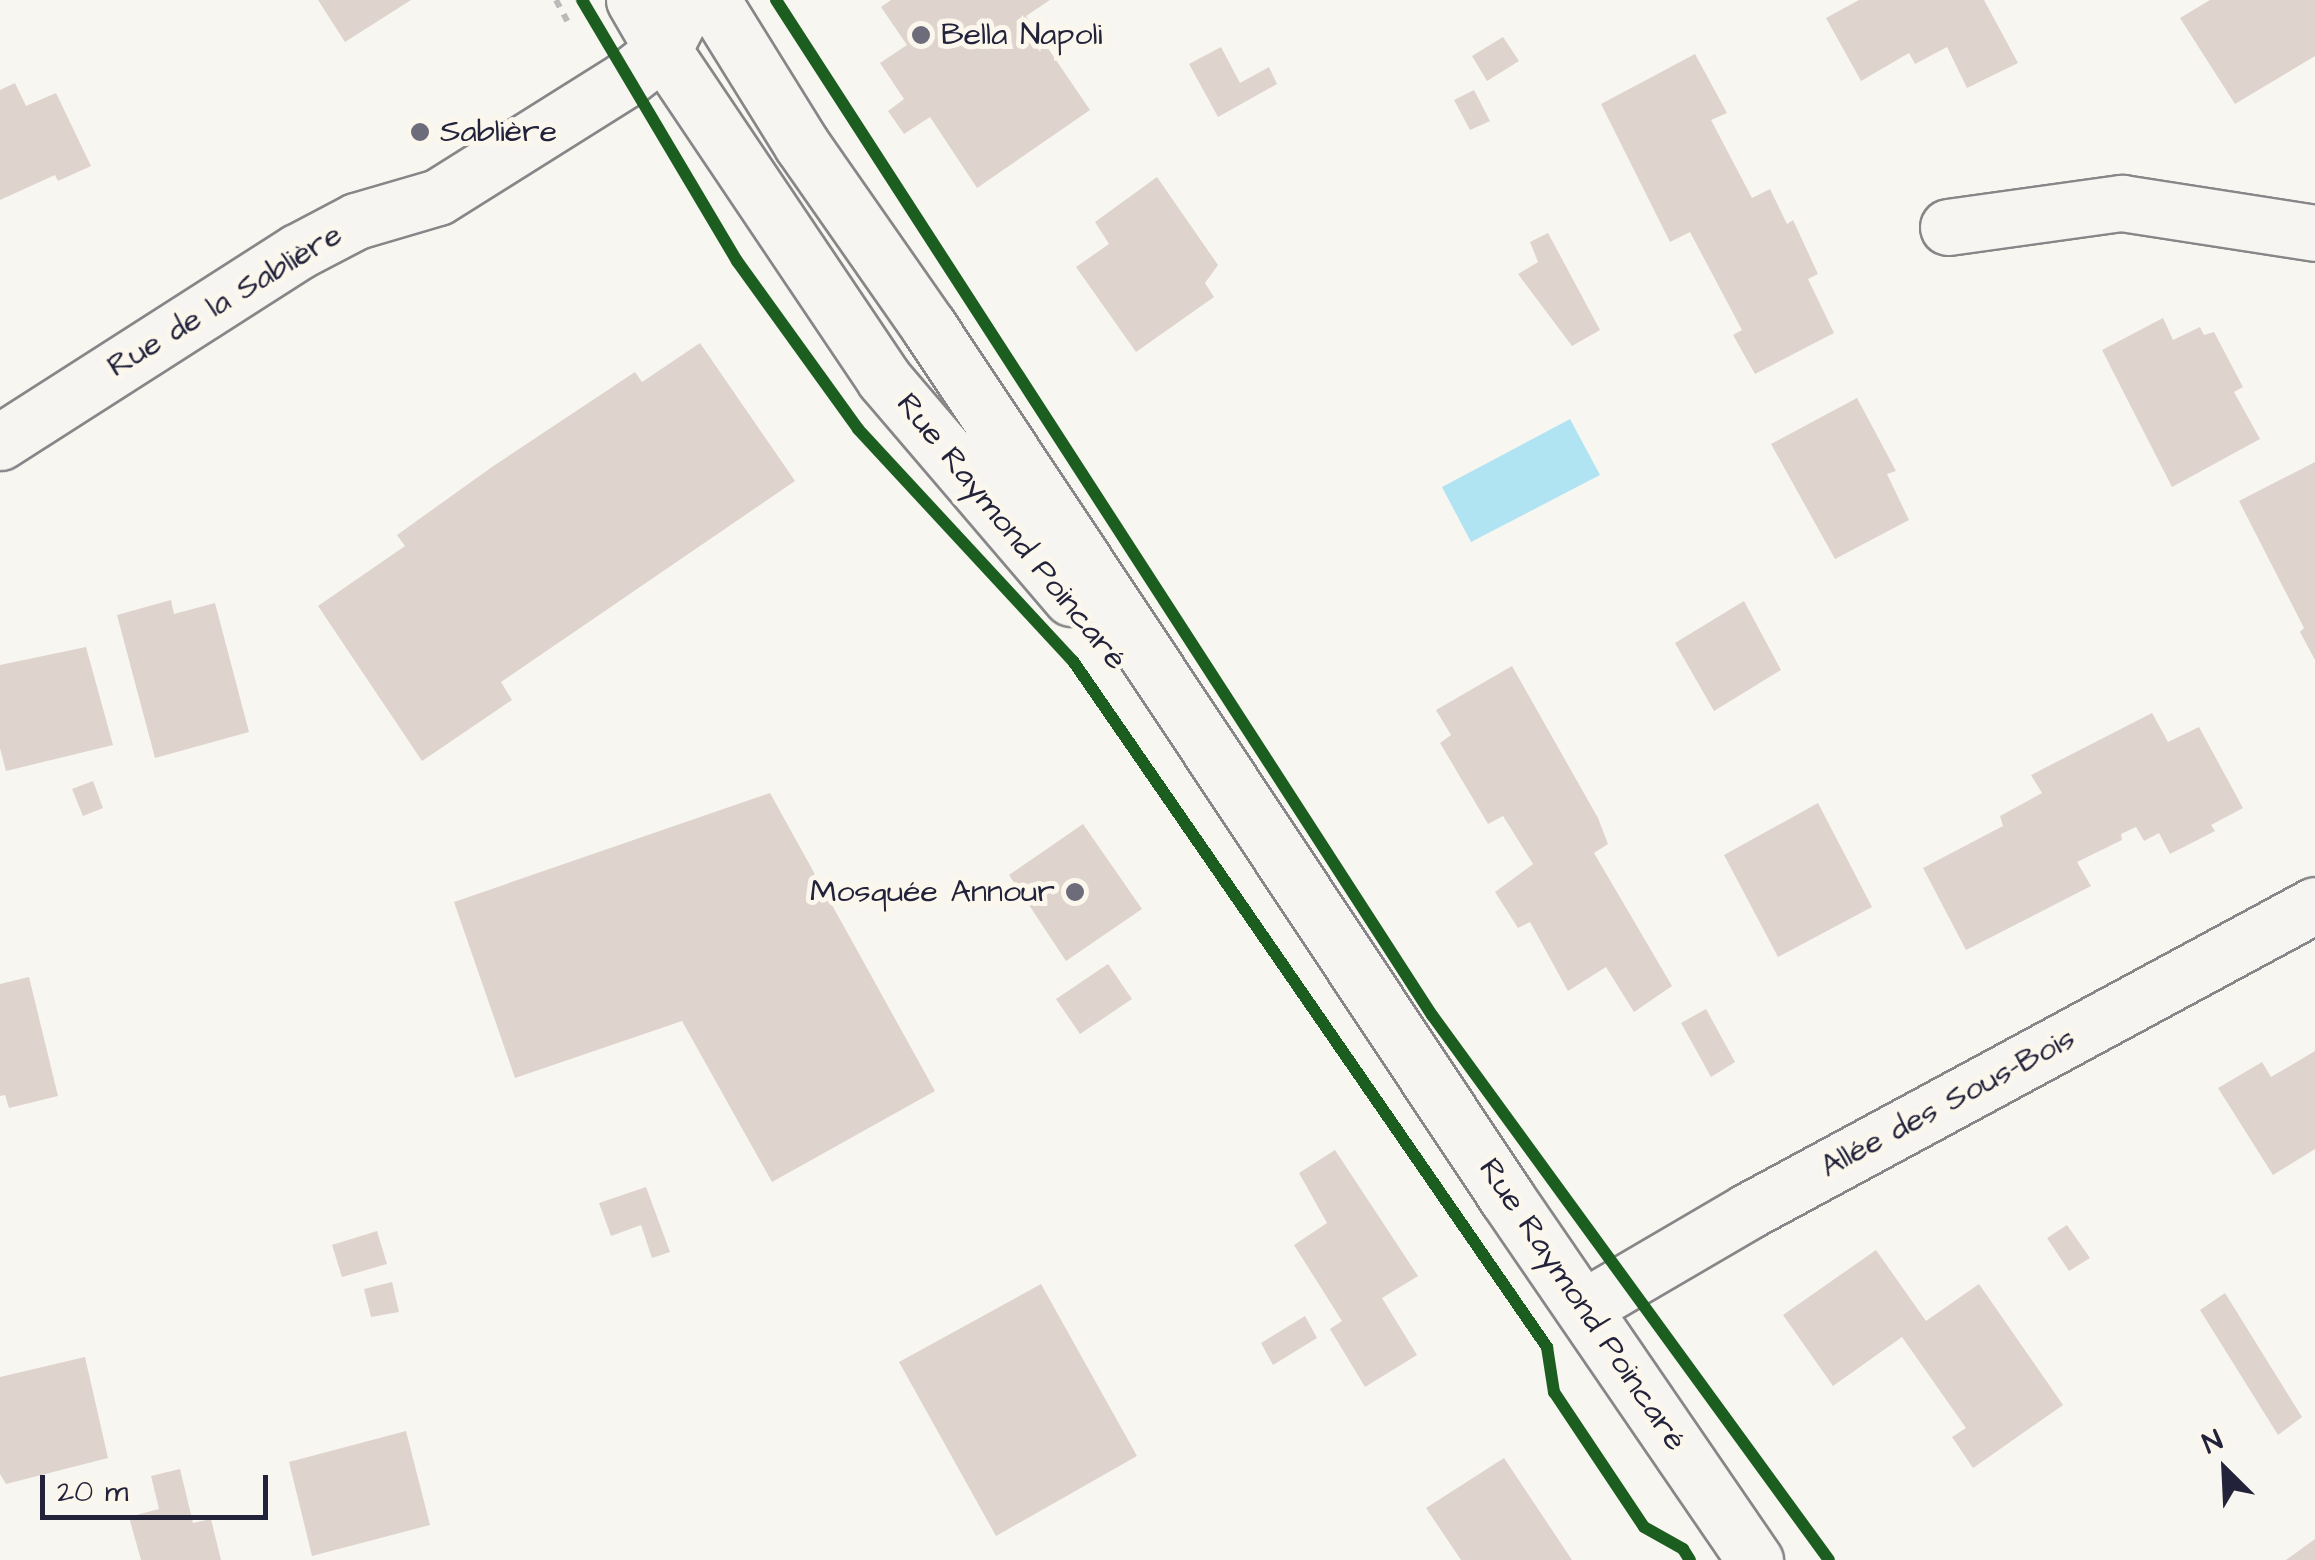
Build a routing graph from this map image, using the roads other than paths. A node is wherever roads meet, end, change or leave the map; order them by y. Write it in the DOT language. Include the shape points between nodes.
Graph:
graph roads {
  1 [pos="634,0"];
  2 [pos="689,0"];
  3 [pos="712,0"];
  4 [pos="663,50"];
  5 [pos="764,86"];
  6 [pos="1948,227"];
  7 [pos="2315,232"];
  8 [pos="0,442"];
  9 [pos="2315,905"];
  10 [pos="1409,1050"];
  11 [pos="1584,1307"];
  12 [pos="1756,1560"];
  1 -- 4 [label="main road, Rue Raymond Poincaré"];
  2 -- 4 [label="main road, Rue de la Sablière"];
  3 -- 5 [label="main road, Rue Raymond Poincaré"];
  4 -- 5 [label="main road"];
  4 -- 8 [label="main road, Rue de la Sablière" via="438,197 356,221 297,252"];
  4 -- 10 [label="main road, Rue Raymond Poincaré" via="884,378 1047,566"];
  5 -- 10 [label="main road, Rue Raymond Poincaré"];
  6 -- 7 [label="main road" via="2122,203"];
  9 -- 11 [label="main road, Allée des Sous-Bois" via="1748,1210"];
  10 -- 11 [label="main road, Rue Raymond Poincaré"];
  11 -- 12 [label="main road, Rue Raymond Poincaré"];
}
